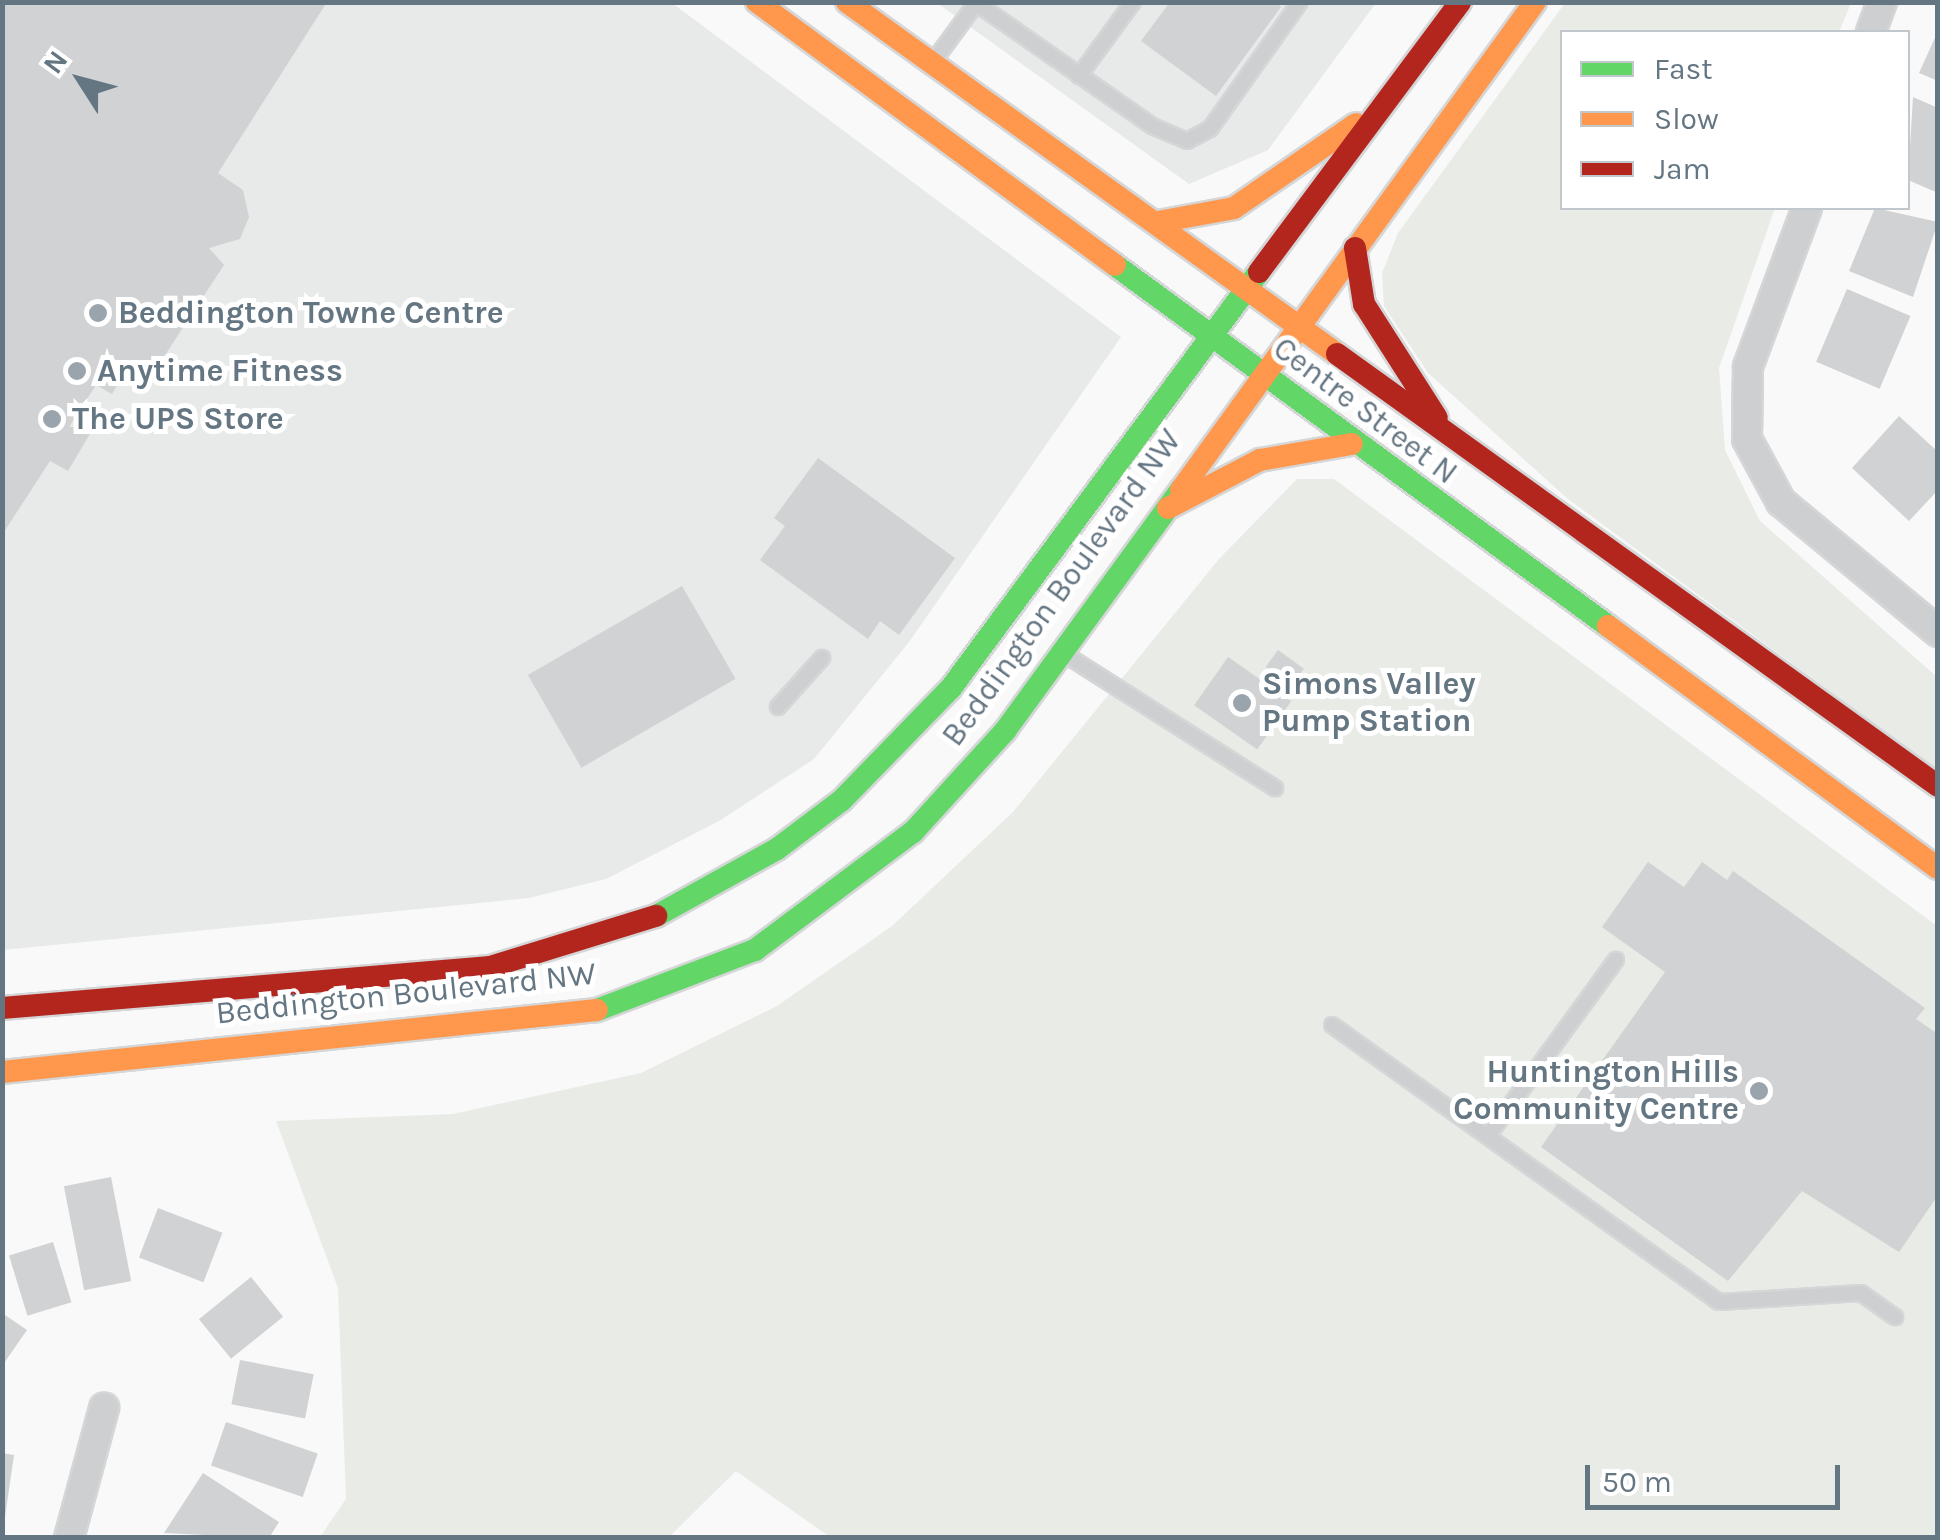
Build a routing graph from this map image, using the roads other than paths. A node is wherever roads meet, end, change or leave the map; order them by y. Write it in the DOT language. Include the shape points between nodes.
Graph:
graph roads {
  1 [pos="757,2"];
  2 [pos="847,2"];
  3 [pos="1132,2"];
  4 [pos="1300,2"];
  5 [pos="1460,2"];
  6 [pos="1535,2"];
  7 [pos="1882,2"];
  8 [pos="976,3"];
  9 [pos="1872,30"];
  10 [pos="932,62"];
  11 [pos="1079,76"];
  12 [pos="1395,94"];
  13 [pos="1806,210"];
  14 [pos="1158,222"];
  15 [pos="1355,248"];
  16 [pos="1246,288"];
  17 [pos="1295,324"];
  18 [pos="1211,336"];
  19 [pos="1259,373"];
  20 [pos="1452,442"];
  21 [pos="1352,444"];
  22 [pos="1160,512"];
  23 [pos="1938,632"];
  24 [pos="1062,652"];
  25 [pos="822,658"];
  26 [pos="778,706"];
  27 [pos="1938,786"];
  28 [pos="1274,788"];
  29 [pos="1938,868"];
  30 [pos="1616,960"];
  31 [pos="2,1008"];
  32 [pos="1332,1025"];
  33 [pos="2,1072"];
  34 [pos="1488,1136"];
  35 [pos="1895,1317"];
  36 [pos="104,1408"];
  37 [pos="69,1538"];
  1 -- 18 [label="main road, Centre Street N"];
  2 -- 10 [label="main road, Centre Street N"];
  3 -- 11 [label="lane"];
  4 -- 11 [label="lane" via="1210,129 1187,141"];
  5 -- 12 [label="main road, Beddington Boulevard NW"];
  6 -- 15 [label="main road, Beddington Boulevard NW"];
  7 -- 9 [label="street"];
  8 -- 10 [label="lane"];
  8 -- 11 [label="lane"];
  10 -- 14 [label="main road, Centre Street N"];
  12 -- 14 [label="main road" via="1263,193 1214,214"];
  12 -- 16 [label="main road, Beddington Boulevard NW"];
  13 -- 23 [label="street" via="1748,368 1747,439 1781,502"];
  14 -- 16 [label="main road, Centre Street N"];
  15 -- 17 [label="main road, Beddington Boulevard NW"];
  15 -- 20 [label="main road" via="1364,304"];
  16 -- 17 [label="main road, Centre Street N"];
  16 -- 18 [label="main road, Beddington Boulevard NW"];
  17 -- 19 [label="main road, Beddington Boulevard NW"];
  17 -- 20 [label="main road, Centre Street N"];
  18 -- 19 [label="main road, Centre Street N"];
  18 -- 31 [label="main road, Beddington Boulevard NW" via="952,688 842,800 690,902 590,942 490,967"];
  19 -- 21 [label="main road, Centre Street N"];
  19 -- 22 [label="main road, Beddington Boulevard NW"];
  20 -- 27 [label="main road, Centre Street N"];
  21 -- 22 [label="main road" via="1260,460"];
  21 -- 29 [label="main road, Centre Street N"];
  22 -- 24 [label="main road, Beddington Boulevard NW"];
  24 -- 28 [label="lane"];
  24 -- 33 [label="main road, Beddington Boulevard NW" via="1005,731 913,832 755,950 599,1010"];
  25 -- 26 [label="lane"];
  30 -- 34 [label="lane"];
  32 -- 34 [label="lane"];
  34 -- 35 [label="lane" via="1719,1302 1861,1293"];
  36 -- 37 [label="street"];
}
